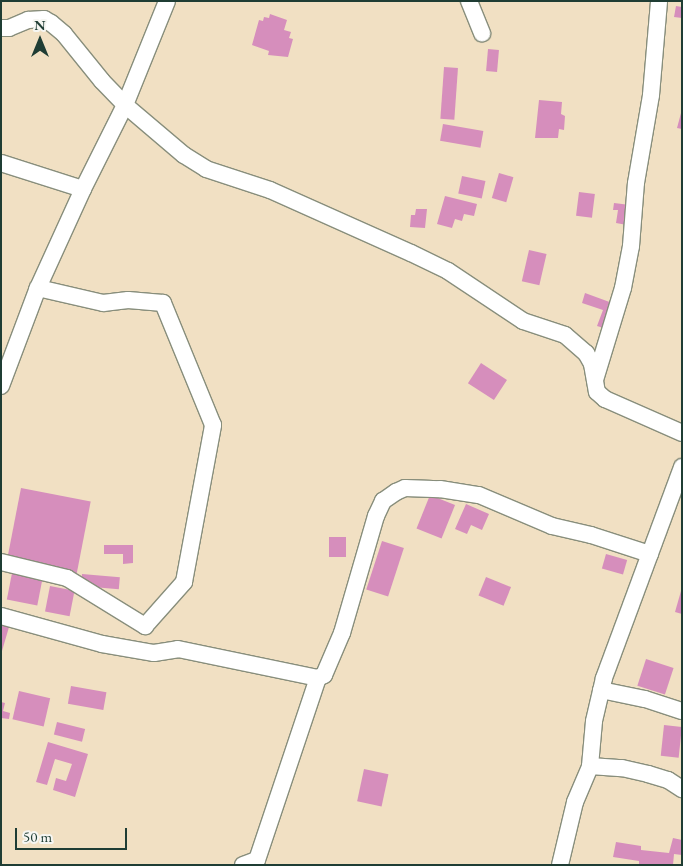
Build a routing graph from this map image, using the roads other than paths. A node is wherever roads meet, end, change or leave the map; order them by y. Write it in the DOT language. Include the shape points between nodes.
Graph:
graph roads {
  1 [pos="167,1"];
  2 [pos="469,1"];
  3 [pos="659,1"];
  4 [pos="1,28"];
  5 [pos="482,34"];
  6 [pos="125,105"];
  7 [pos="1,163"];
  8 [pos="83,189"];
  9 [pos="38,288"];
  10 [pos="595,380"];
  11 [pos="1,386"];
  12 [pos="682,433"];
  13 [pos="682,467"];
  14 [pos="650,554"];
  15 [pos="1,562"];
  16 [pos="1,616"];
  17 [pos="318,678"];
  18 [pos="601,690"];
  19 [pos="682,711"];
  20 [pos="590,766"];
  21 [pos="682,788"];
  22 [pos="252,863"];
  23 [pos="560,865"];
  1 -- 6 [label="street"];
  2 -- 5 [label="street"];
  3 -- 10 [label="street" via="651,94 636,183 631,246 623,288"];
  4 -- 6 [label="street" via="28,20 52,23"];
  6 -- 8 [label="street"];
  6 -- 10 [label="street" via="184,155 206,169 270,190 411,253 448,271 523,321 565,335 586,353"];
  7 -- 8 [label="street"];
  8 -- 9 [label="street"];
  9 -- 11 [label="street"];
  9 -- 15 [label="street" via="103,303 128,300 163,303 213,425 184,582 146,626 67,578"];
  10 -- 12 [label="street" via="597,392 605,399"];
  13 -- 14 [label="street"];
  14 -- 17 [label="street" via="552,526 479,495 405,488 383,501 376,516 342,633 324,675"];
  14 -- 18 [label="street"];
  16 -- 17 [label="street" via="102,644 154,652 178,649"];
  17 -- 22 [label="street"];
  18 -- 19 [label="street"];
  18 -- 20 [label="street"];
  20 -- 21 [label="street" via="630,770 668,780"];
  20 -- 23 [label="street" via="575,802"];
}
